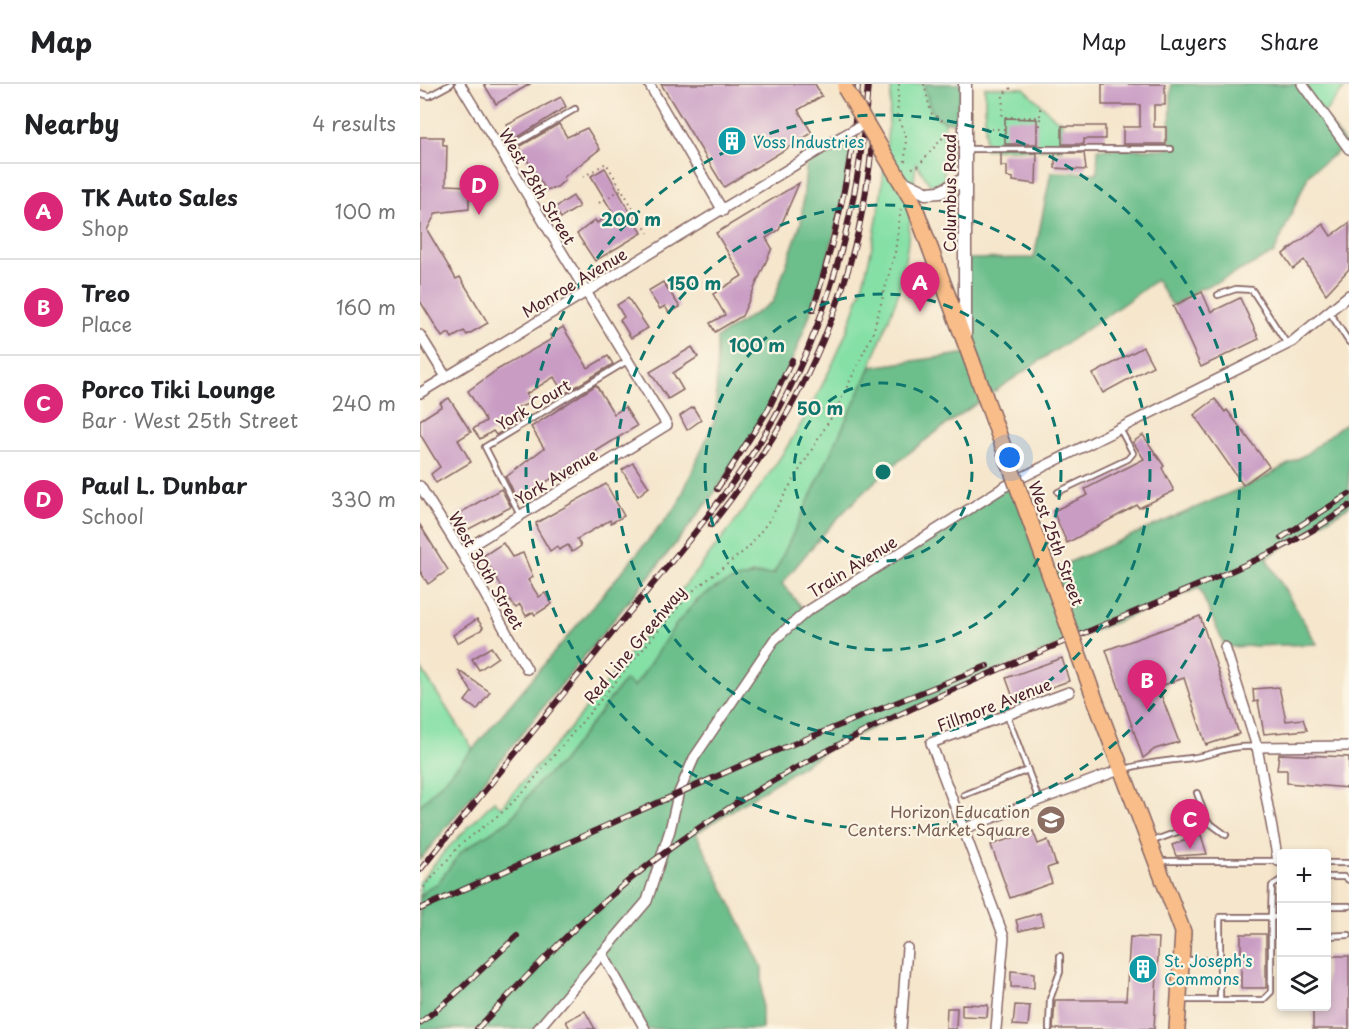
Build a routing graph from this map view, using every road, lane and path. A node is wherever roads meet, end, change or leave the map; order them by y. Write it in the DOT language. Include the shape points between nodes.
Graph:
graph roads {
  1 [pos="451,84"];
  2 [pos="460,84"];
  3 [pos="649,84"];
  4 [pos="899,84"];
  5 [pos="924,84"];
  6 [pos="965,84"];
  7 [pos="1302,84"];
  8 [pos="844,86"];
  9 [pos="1011,88"];
  10 [pos="420,93"];
  11 [pos="1040,104"];
  12 [pos="575,109"];
  13 [pos="1040,117"];
  14 [pos="866,123"];
  15 [pos="946,123"];
  16 [pos="985,129"];
  17 [pos="1005,129"];
  18 [pos="1044,131"];
  19 [pos="946,134"];
  20 [pos="965,149"];
  21 [pos="1171,149"];
  22 [pos="1349,149"];
  23 [pos="500,153"];
  24 [pos="912,168"];
  25 [pos="903,175"];
  26 [pos="584,177"];
  27 [pos="965,179"];
  28 [pos="622,189"];
  29 [pos="914,198"];
  30 [pos="599,203"];
  31 [pos="723,211"];
  32 [pos="648,233"];
  33 [pos="585,293"];
  34 [pos="1218,295"];
  35 [pos="1349,295"];
  36 [pos="1330,313"];
  37 [pos="420,335"];
  38 [pos="965,339"];
  39 [pos="1349,342"];
  40 [pos="1287,345"];
  41 [pos="627,361"];
  42 [pos="446,377"];
  43 [pos="420,393"];
  44 [pos="667,425"];
  45 [pos="1120,429"];
  46 [pos="420,486"];
  47 [pos="1058,492"];
  48 [pos="520,515"];
  49 [pos="462,552"];
  50 [pos="1225,647"];
  51 [pos="527,669"];
  52 [pos="1069,692"];
  53 [pos="1007,715"];
  54 [pos="1349,746"];
  55 [pos="1257,747"];
  56 [pos="1028,770"];
  57 [pos="1122,770"];
  58 [pos="1197,793"];
  59 [pos="964,795"];
  60 [pos="1040,802"];
  61 [pos="1207,820"];
  62 [pos="963,829"];
  63 [pos="1227,835"];
  64 [pos="1151,841"];
  65 [pos="1278,849"];
  66 [pos="1159,861"];
  67 [pos="1277,861"];
  68 [pos="1331,863"];
  69 [pos="1349,863"];
  70 [pos="1331,877"];
  71 [pos="1349,880"];
  72 [pos="1277,882"];
  73 [pos="420,892"];
  74 [pos="1331,906"];
  75 [pos="1349,906"];
  76 [pos="1271,917"];
  77 [pos="1277,918"];
  78 [pos="1349,935"];
  79 [pos="1331,936"];
  80 [pos="907,948"];
  81 [pos="602,953"];
  82 [pos="1060,956"];
  83 [pos="1183,960"];
  84 [pos="1220,960"];
  85 [pos="1180,1000"];
  86 [pos="1220,1000"];
  87 [pos="538,1029"];
  88 [pos="645,1029"];
  89 [pos="901,1029"];
  90 [pos="996,1029"];
  91 [pos="1049,1029"];
  92 [pos="1177,1029"];
  1 -- 10 [label="lane" via="429,96"];
  2 -- 23 [label="street, West 28th Street"];
  3 -- 31 [label="street"];
  4 -- 25 [label="path" via="897,116 906,136"];
  5 -- 15 [label="path" via="932,113"];
  6 -- 20 [label="street, Columbus Road"];
  7 -- 22 [label="street"];
  8 -- 14 [label="main road, West 25th Street, bridge"];
  9 -- 13 [label="path" via="1002,94 1002,117"];
  11 -- 13 [label="path"];
  12 -- 23 [label="lane"];
  13 -- 18 [label="path" via="1038,129"];
  14 -- 25 [label="main road, West 25th Street, bridge"];
  14 -- 31 [label="street, Monroe Avenue, bridge"];
  16 -- 17 [label="path"];
  19 -- 24 [label="path"];
  20 -- 21 [label="lane"];
  20 -- 27 [label="street, Columbus Road"];
  23 -- 33 [label="street, West 28th Street"];
  25 -- 29 [label="main road, West 25th Street, bridge"];
  26 -- 28 [label="path" via="606,163"];
  27 -- 29 [label="street" via="940,192"];
  27 -- 38 [label="street, Columbus Road"];
  28 -- 30 [label="path"];
  28 -- 32 [label="path"];
  29 -- 38 [label="main road, West 25th Street"];
  29 -- 73 [label="path, Red Line Greenway" via="873,333 837,408 768,522 741,555 694,590 525,790 460,845"];
  31 -- 33 [label="street, Monroe Avenue"];
  33 -- 41 [label="street, West 28th Street"];
  33 -- 42 [label="street, Monroe Avenue"];
  34 -- 40 [label="lane" via="1236,289 1252,290"];
  35 -- 36 [label="street, Train Avenue"];
  36 -- 39 [label="lane"];
  36 -- 40 [label="street, Train Avenue"];
  37 -- 42 [label="street"];
  38 -- 57 [label="main road, West 25th Street, bridge"];
  40 -- 45 [label="street, Train Avenue"];
  41 -- 44 [label="street, West 28th Street"];
  41 -- 48 [label="lane, York Court" via="485,447"];
  42 -- 43 [label="street, Monroe Avenue"];
  44 -- 48 [label="street, York Avenue"];
  45 -- 47 [label="lane" via="1133,453 1128,459"];
  45 -- 81 [label="street, Train Avenue" via="1009,484 806,612 774,640 694,758 678,795 647,901"];
  46 -- 49 [label="street, West 30th Street"];
  48 -- 49 [label="street, York Avenue"];
  49 -- 51 [label="street, West 30th Street"];
  50 -- 55 [label="street"];
  52 -- 53 [label="street, Fillmore Avenue"];
  53 -- 56 [label="lane"];
  53 -- 62 [label="street, Fillmore Avenue" via="931,744"];
  54 -- 55 [label="street"];
  55 -- 57 [label="lane" via="1234,746 1193,758 1147,762"];
  55 -- 65 [label="street"];
  56 -- 59 [label="lane"];
  56 -- 60 [label="lane"];
  57 -- 60 [label="street"];
  57 -- 64 [label="main road, West 25th Street"];
  58 -- 61 [label="lane"];
  60 -- 62 [label="street"];
  61 -- 63 [label="lane"];
  61 -- 64 [label="lane"];
  62 -- 90 [label="street" via="1004,937"];
  64 -- 66 [label="main road, West 25th Street"];
  66 -- 67 [label="lane"];
  66 -- 83 [label="main road, West 25th Street" via="1184,932"];
  68 -- 69 [label="lane"];
  70 -- 71 [label="lane"];
  72 -- 76 [label="lane" via="1272,886"];
  74 -- 75 [label="lane"];
  76 -- 77 [label="lane"];
  76 -- 84 [label="lane" via="1220,916"];
  76 -- 86 [label="lane" via="1271,992 1263,1000"];
  78 -- 79 [label="lane"];
  80 -- 89 [label="street"];
  81 -- 87 [label="street, Train Avenue"];
  81 -- 88 [label="street"];
  82 -- 91 [label="lane" via="1060,972 1050,999"];
  83 -- 84 [label="lane"];
  83 -- 85 [label="main road, West 25th Street"];
  84 -- 86 [label="lane"];
  85 -- 86 [label="lane"];
  85 -- 92 [label="main road, West 25th Street"];
}
